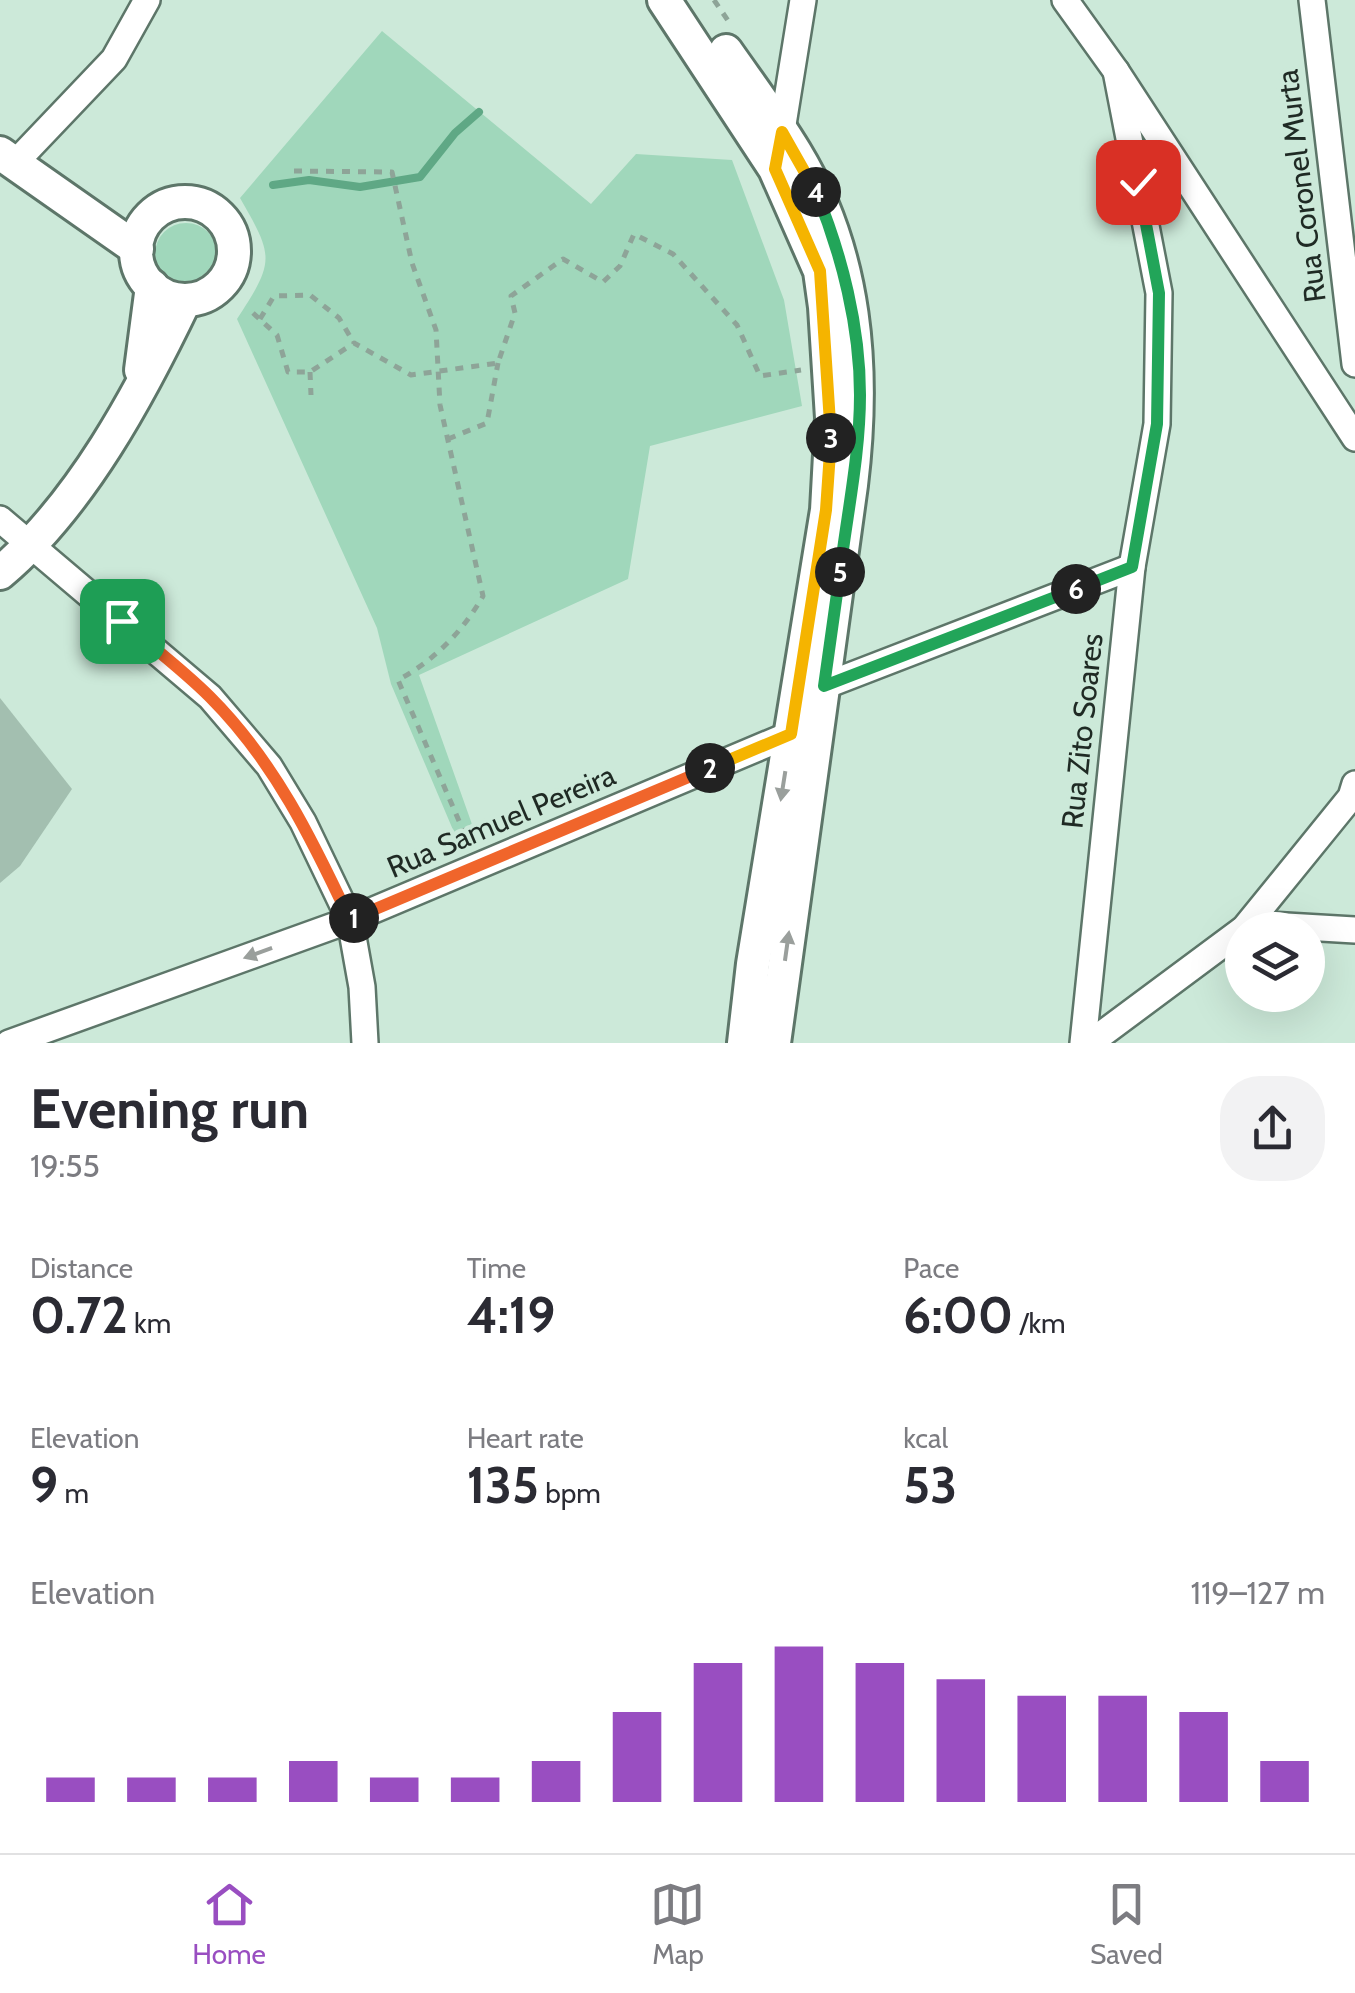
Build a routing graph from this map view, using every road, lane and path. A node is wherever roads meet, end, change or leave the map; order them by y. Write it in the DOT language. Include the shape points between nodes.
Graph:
graph roads {
  1 [pos="146,0"];
  2 [pos="664,0"];
  3 [pos="691,0"];
  4 [pos="804,0"];
  5 [pos="1064,0"];
  6 [pos="1312,0"];
  7 [pos="1116,71"];
  8 [pos="782,132"];
  9 [pos="7,159"];
  10 [pos="775,169"];
  11 [pos="294,170"];
  12 [pos="136,248"];
  13 [pos="152,286"];
  14 [pos="185,300"];
  15 [pos="253,313"];
  16 [pos="260,320"];
  17 [pos="354,343"];
  18 [pos="498,363"];
  19 [pos="1355,364"];
  20 [pos="829,366"];
  21 [pos="438,370"];
  22 [pos="310,372"];
  23 [pos="311,395"];
  24 [pos="137,400"];
  25 [pos="1355,438"];
  26 [pos="447,439"];
  27 [pos="0,519"];
  28 [pos="33,545"];
  29 [pos="1132,567"];
  30 [pos="0,572"];
  31 [pos="824,686"];
  32 [pos="791,734"];
  33 [pos="1354,792"];
  34 [pos="472,851"];
  35 [pos="1259,912"];
  36 [pos="350,920"];
  37 [pos="1325,929"];
  38 [pos="1355,930"];
  39 [pos="1225,943"];
  40 [pos="9,1043"];
  41 [pos="366,1043"];
  42 [pos="744,1043"];
  43 [pos="774,1043"];
  44 [pos="1086,1043"];
  1 -- 9 [label="street" via="114,59"];
  2 -- 10 [label="street"];
  3 -- 8 [label="street"];
  4 -- 8 [label="street"];
  5 -- 7 [label="street"];
  6 -- 19 [label="street, Rua Coronel Murta"];
  7 -- 25 [label="street"];
  7 -- 29 [label="street, Rua Zito Soares" via="1159,293 1157,424"];
  8 -- 10 [label="street"];
  8 -- 31 [label="street" via="826,216 859,361 858,430"];
  9 -- 12 [label="street"];
  10 -- 20 [label="street" via="820,271"];
  11 -- 21 [label="path" via="392,172 412,263 436,330"];
  12 -- 13 [label="street"];
  12 -- 14 [label="street" via="158,210 188,202 216,212 232,237 232,268 213,291"];
  13 -- 14 [label="street"];
  13 -- 24 [label="street"];
  14 -- 24 [label="street"];
  15 -- 16 [label="path"];
  16 -- 17 [label="path" via="274,296 310,295 339,318"];
  16 -- 22 [label="path" via="276,336 288,372"];
  17 -- 21 [label="path" via="411,375"];
  17 -- 22 [label="path"];
  18 -- 20 [label="path" via="515,312 510,296 563,259 602,282 620,266 634,234 673,254 737,326 760,376"];
  18 -- 21 [label="path"];
  18 -- 26 [label="path" via="487,423"];
  20 -- 32 [label="street" via="826,510"];
  21 -- 26 [label="path"];
  22 -- 23 [label="path"];
  24 -- 28 [label="street"];
  26 -- 34 [label="path" via="483,596 465,628 398,680"];
  27 -- 28 [label="street"];
  28 -- 30 [label="street"];
  28 -- 36 [label="street" via="210,697 269,766"];
  29 -- 31 [label="street"];
  29 -- 44 [label="street, Rua Zito Soares"];
  43 -- 31 [label="street, one-way"];
  32 -- 36 [label="street, Rua Samuel Pereira"];
  32 -- 42 [label="street, one-way"];
  33 -- 35 [label="street"];
  36 -- 40 [label="street, Rua Samuel Pereira, one-way"];
  36 -- 41 [label="street"];
  37 -- 38 [label="street"];
  39 -- 44 [label="street"];
}
